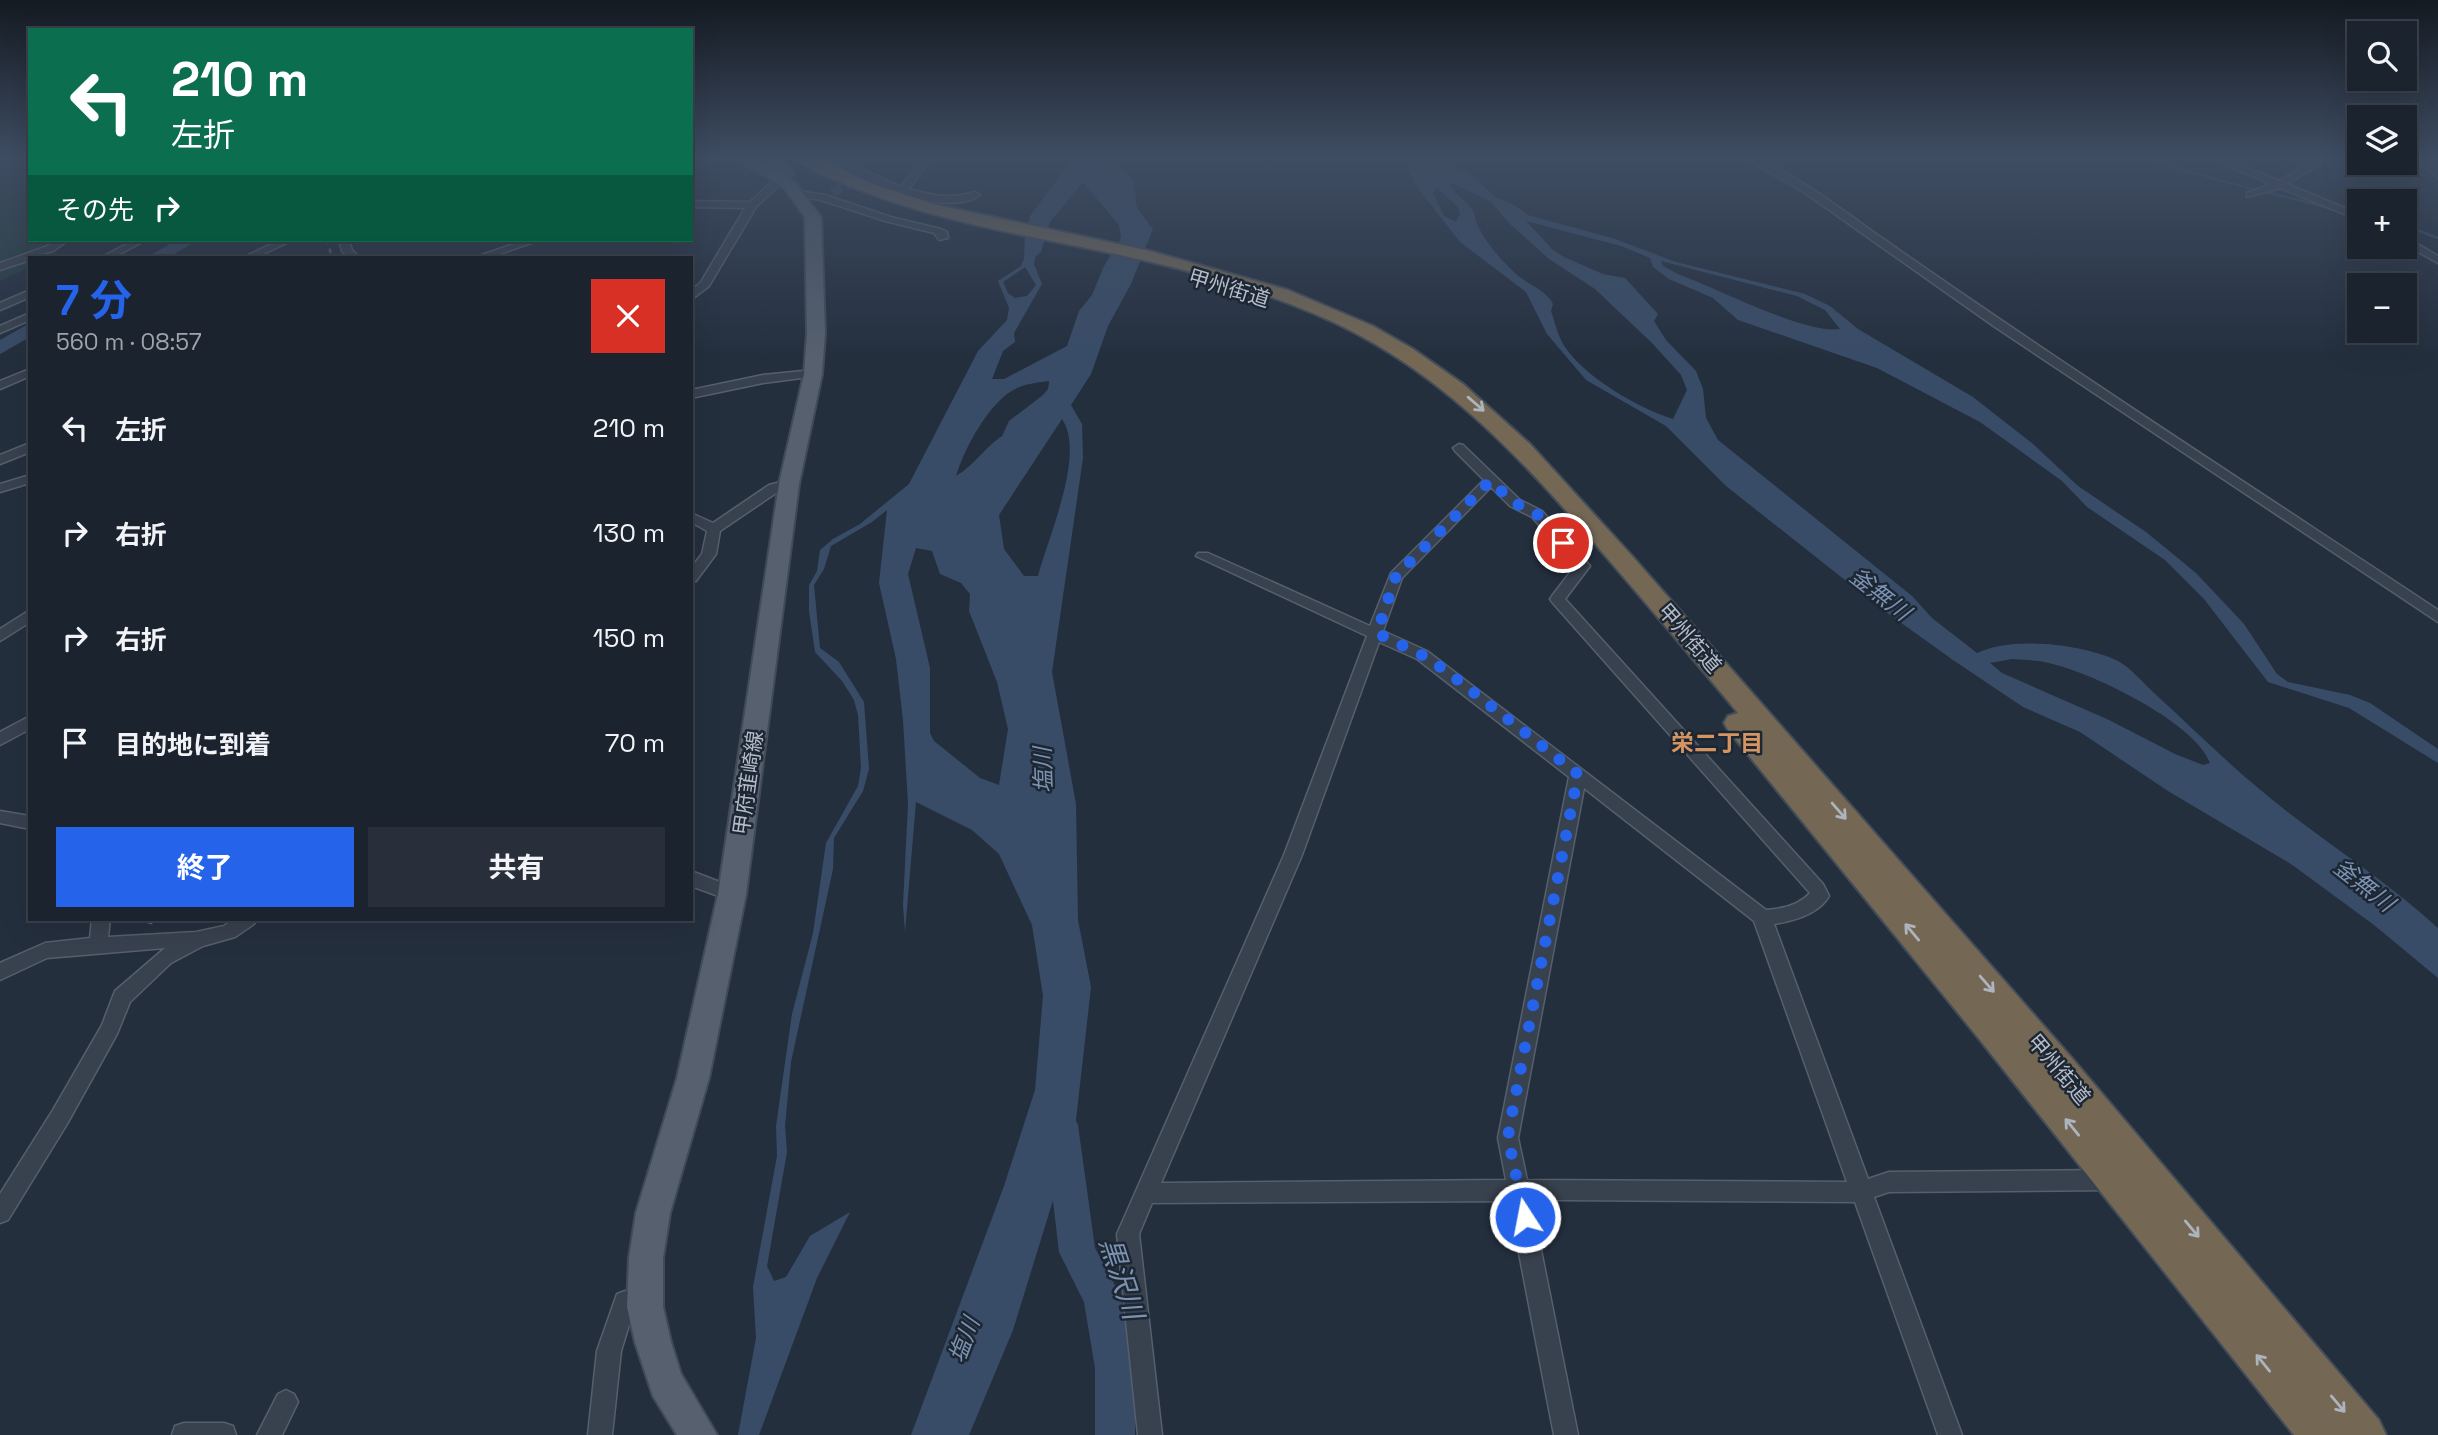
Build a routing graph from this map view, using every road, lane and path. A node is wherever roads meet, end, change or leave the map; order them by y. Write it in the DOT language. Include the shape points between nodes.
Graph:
graph roads {
  1 [pos="741,223"];
  2 [pos="813,223"];
  3 [pos="904,223"];
  4 [pos="971,223"];
  5 [pos="973,223"];
  6 [pos="1854,223"];
  7 [pos="976,224"];
  8 [pos="943,239"];
  9 [pos="61,242"];
  10 [pos="137,242"];
  11 [pos="283,242"];
  12 [pos="529,242"];
  13 [pos="2417,247"];
  14 [pos="30,256"];
  15 [pos="109,256"];
  16 [pos="250,256"];
  17 [pos="484,256"];
  18 [pos="28,257"];
  19 [pos="2438,260"];
  20 [pos="0,267"];
  21 [pos="28,294"];
  22 [pos="693,295"];
  23 [pos="0,307"];
  24 [pos="28,317"];
  25 [pos="0,330"];
  26 [pos="28,373"];
  27 [pos="813,374"];
  28 [pos="0,385"];
  29 [pos="693,394"];
  30 [pos="28,448"];
  31 [pos="1459,448"];
  32 [pos="0,460"];
  33 [pos="28,480"];
  34 [pos="1490,481"];
  35 [pos="789,484"];
  36 [pos="0,488"];
  37 [pos="693,518"];
  38 [pos="714,529"];
  39 [pos="1582,540"];
  40 [pos="1203,556"];
  41 [pos="693,575"];
  42 [pos="28,616"];
  43 [pos="2438,617"];
  44 [pos="1377,633"];
  45 [pos="0,636"];
  46 [pos="28,723"];
  47 [pos="0,739"];
  48 [pos="1578,774"];
  49 [pos="0,817"];
  50 [pos="28,823"];
  51 [pos="693,879"];
  52 [pos="732,894"];
  53 [pos="1762,917"];
  54 [pos="101,921"];
  55 [pos="245,921"];
  56 [pos="199,939"];
  57 [pos="98,945"];
  58 [pos="0,972"];
  59 [pos="2132,1178"];
  60 [pos="1520,1191"];
  61 [pos="1861,1192"];
  62 [pos="1144,1193"];
  63 [pos="0,1213"];
  64 [pos="635,1304"];
  65 [pos="286,1402"];
  66 [pos="184,1435"];
  67 [pos="224,1435"];
  68 [pos="269,1435"];
  69 [pos="600,1435"];
  70 [pos="698,1435"];
  71 [pos="1150,1435"];
  72 [pos="1566,1435"];
  73 [pos="1950,1435"];
  74 [pos="2321,1435"];
  75 [pos="2364,1435"];
  1 -- 22 [label="street" via="705,284"];
  2 -- 27 [label="main road, 甲府韮崎線"];
  3 -- 8 [label="street" via="937,231"];
  4 -- 7 [label="highway, 甲州街道"];
  5 -- 7 [label="highway, 甲州街道"];
  6 -- 43 [label="street"];
  7 -- 39 [label="highway, 甲州街道" via="1220,278 1335,328 1423,382 1491,438"];
  9 -- 14 [label="street"];
  10 -- 15 [label="street"];
  11 -- 16 [label="street"];
  12 -- 17 [label="street"];
  13 -- 19 [label="street"];
  18 -- 20 [label="street"];
  21 -- 23 [label="street"];
  24 -- 25 [label="street"];
  26 -- 28 [label="street"];
  27 -- 29 [label="street"];
  27 -- 35 [label="main road, 甲府韮崎線"];
  30 -- 32 [label="street"];
  31 -- 34 [label="street"];
  33 -- 36 [label="street"];
  34 -- 39 [label="street" via="1515,503"];
  34 -- 44 [label="street" via="1396,576"];
  35 -- 38 [label="street" via="774,488"];
  35 -- 52 [label="main road, 甲府韮崎線"];
  37 -- 38 [label="street"];
  38 -- 41 [label="street" via="709,554"];
  39 -- 53 [label="street" via="1583,566 1557,599 1820,896 1780,918"];
  39 -- 59 [label="highway, 甲州街道"];
  40 -- 44 [label="street"];
  42 -- 45 [label="street"];
  44 -- 48 [label="street" via="1445,670"];
  44 -- 62 [label="street" via="1293,855"];
  46 -- 47 [label="street"];
  48 -- 53 [label="street"];
  48 -- 60 [label="street" via="1508,1138"];
  49 -- 50 [label="street"];
  51 -- 52 [label="street"];
  52 -- 64 [label="main road, 甲府韮崎線" via="693,1078 653,1213"];
  53 -- 61 [label="street"];
  54 -- 57 [label="street"];
  55 -- 56 [label="street" via="229,932"];
  56 -- 57 [label="street"];
  56 -- 63 [label="street" via="164,958 122,997 110,1028 60,1117"];
  57 -- 58 [label="street" via="45,951"];
  59 -- 61 [label="street" via="1889,1182"];
  74 -- 59 [label="highway, 甲州街道, one-way"];
  59 -- 75 [label="highway, 甲州街道, one-way"];
  60 -- 61 [label="street"];
  60 -- 62 [label="street"];
  60 -- 72 [label="street"];
  61 -- 73 [label="street"];
  62 -- 71 [label="street" via="1128,1234"];
  64 -- 69 [label="street" via="609,1351"];
  64 -- 70 [label="main road, 甲府韮崎線" via="666,1383"];
  65 -- 68 [label="street"];
  66 -- 67 [label="street"];
}
